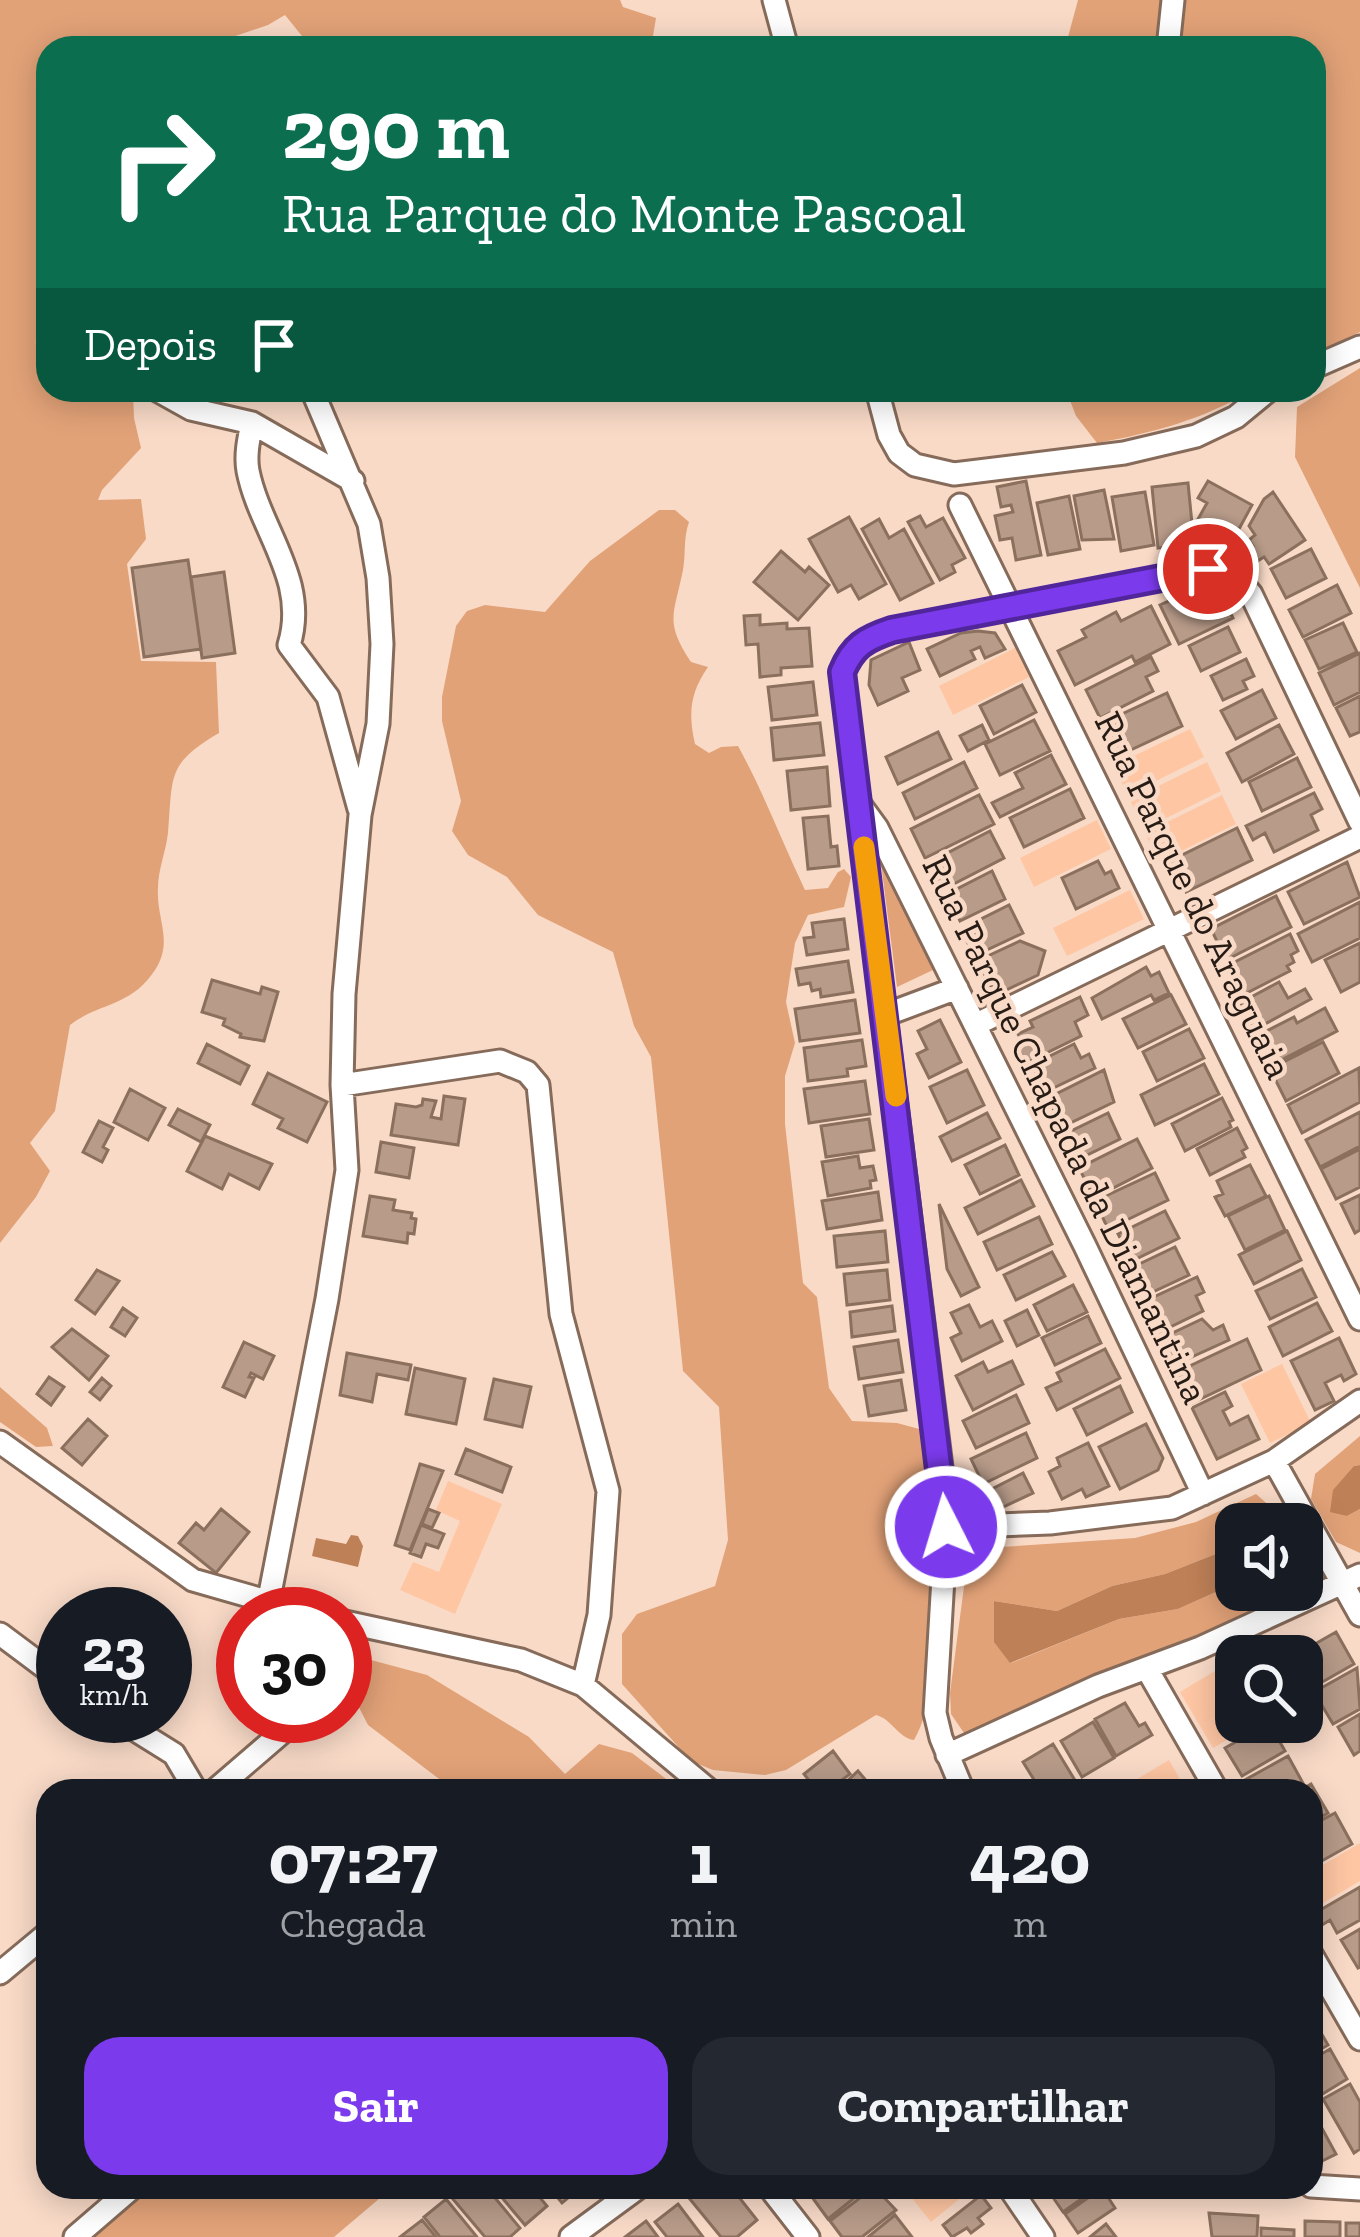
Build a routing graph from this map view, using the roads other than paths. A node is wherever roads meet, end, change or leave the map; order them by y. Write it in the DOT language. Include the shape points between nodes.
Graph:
graph roads {
  1 [pos="774,0"];
  2 [pos="1172,0"];
  3 [pos="784,36"];
  4 [pos="1169,36"];
  5 [pos="1360,347"];
  6 [pos="1326,362"];
  7 [pos="178,402"];
  8 [pos="317,402"];
  9 [pos="880,402"];
  10 [pos="1248,402"];
  11 [pos="252,423"];
  12 [pos="353,481"];
  13 [pos="960,505"];
  14 [pos="1012,605"];
  15 [pos="857,801"];
  16 [pos="360,815"];
  17 [pos="1360,822"];
  18 [pos="1360,837"];
  19 [pos="1170,928"];
  20 [pos="957,988"];
  21 [pos="885,1015"];
  22 [pos="976,1024"];
  23 [pos="342,1085"];
  24 [pos="1360,1319"];
  25 [pos="1360,1401"];
  26 [pos="0,1442"];
  27 [pos="1274,1461"];
  28 [pos="1203,1494"];
  29 [pos="946,1527"];
  30 [pos="1351,1579"];
  31 [pos="216,1587"];
  32 [pos="271,1587"];
  33 [pos="1360,1615"];
  34 [pos="372,1628"];
  35 [pos="0,1634"];
  36 [pos="36,1661"];
  37 [pos="1147,1669"];
  38 [pos="583,1685"];
  39 [pos="156,1743"];
  40 [pos="270,1743"];
  41 [pos="947,1755"];
  42 [pos="189,1779"];
  43 [pos="228,1779"];
  44 [pos="696,1779"];
  45 [pos="958,1779"];
  46 [pos="1210,1779"];
  47 [pos="36,1943"];
  48 [pos="0,1973"];
  49 [pos="1323,1975"];
  50 [pos="1360,2038"];
  51 [pos="1323,2186"];
  52 [pos="1360,2188"];
  53 [pos="119,2199"];
  54 [pos="623,2199"];
  55 [pos="779,2199"];
  56 [pos="1018,2199"];
  57 [pos="75,2237"];
  58 [pos="571,2237"];
  59 [pos="808,2237"];
  60 [pos="1043,2237"];
  1 -- 3 [label="street"];
  2 -- 4 [label="street"];
  5 -- 6 [label="street"];
  7 -- 11 [label="street"];
  8 -- 12 [label="street"];
  9 -- 10 [label="street" via="899,453 954,474 1196,436"];
  11 -- 12 [label="street"];
  11 -- 16 [label="street" via="247,469 294,594 289,645 328,697"];
  12 -- 16 [label="street" via="369,524 382,644 378,724"];
  13 -- 14 [label="street, Rua Parque do Araguaia"];
  14 -- 15 [label="street" via="892,630 850,653 842,672"];
  14 -- 17 [label="street" via="1208,569 1239,579"];
  14 -- 19 [label="street, Rua Parque do Araguaia"];
  15 -- 20 [label="street, Rua Parque Chapada da Diamantina"];
  15 -- 21 [label="street"];
  16 -- 23 [label="street"];
  18 -- 19 [label="street"];
  19 -- 22 [label="street"];
  19 -- 24 [label="street, Rua Parque do Araguaia"];
  20 -- 21 [label="street"];
  20 -- 22 [label="street, Rua Parque Chapada da Diamantina"];
  21 -- 29 [label="street"];
  22 -- 28 [label="street, Rua Parque Chapada da Diamantina"];
  23 -- 32 [label="street" via="347,1170 338,1235"];
  23 -- 38 [label="street" via="500,1060 538,1085 561,1314 608,1491"];
  25 -- 27 [label="street"];
  26 -- 31 [label="street" via="193,1580"];
  27 -- 28 [label="street"];
  27 -- 30 [label="street"];
  28 -- 29 [label="street" via="1134,1514"];
  29 -- 41 [label="street" via="934,1696"];
  30 -- 33 [label="street"];
  30 -- 37 [label="street"];
  34 -- 38 [label="street" via="521,1660"];
  35 -- 36 [label="street"];
  37 -- 41 [label="street"];
  37 -- 46 [label="street"];
  38 -- 44 [label="street"];
  39 -- 42 [label="street"];
  40 -- 43 [label="street"];
  41 -- 45 [label="street"];
  47 -- 48 [label="street"];
  49 -- 50 [label="street"];
  51 -- 52 [label="street"];
  53 -- 57 [label="street"];
  54 -- 58 [label="street"];
  55 -- 59 [label="street"];
  56 -- 60 [label="street"];
}
